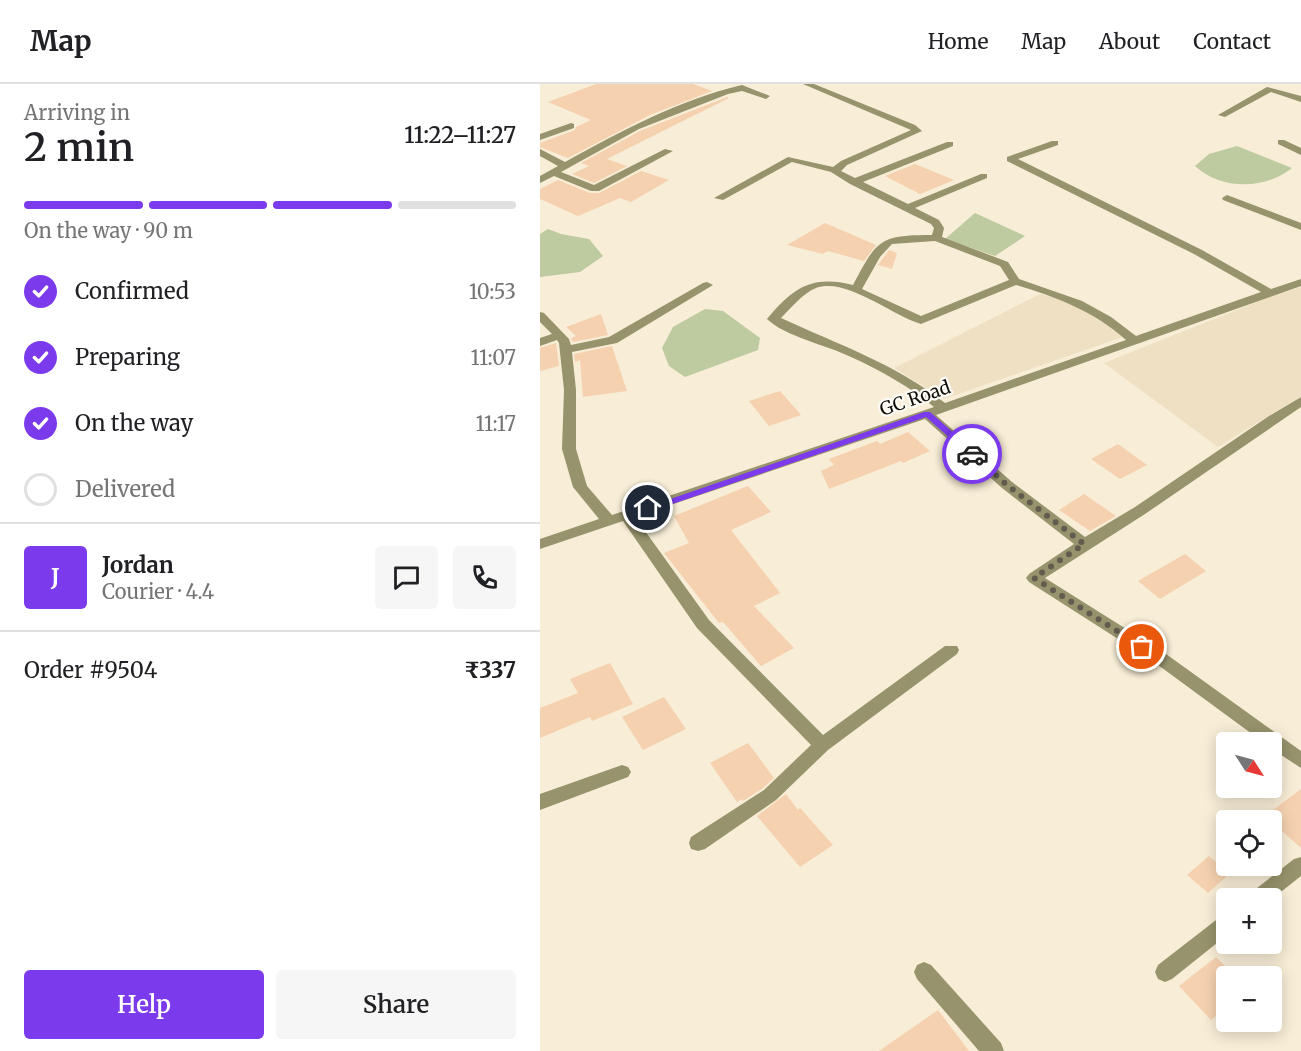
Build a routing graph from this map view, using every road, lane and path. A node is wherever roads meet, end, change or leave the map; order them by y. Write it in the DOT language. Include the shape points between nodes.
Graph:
graph roads {
  1 [pos="807,84"];
  2 [pos="1301,89"];
  3 [pos="1288,95"];
  4 [pos="766,96"];
  5 [pos="1301,99"];
  6 [pos="1222,115"];
  7 [pos="571,126"];
  8 [pos="540,137"];
  9 [pos="1281,142"];
  10 [pos="1055,143"];
  11 [pos="950,144"];
  12 [pos="668,151"];
  13 [pos="540,152"];
  14 [pos="1301,152"];
  15 [pos="566,167"];
  16 [pos="835,170"];
  17 [pos="554,173"];
  18 [pos="984,176"];
  19 [pos="540,180"];
  20 [pos="853,182"];
  21 [pos="719,198"];
  22 [pos="1227,198"];
  23 [pos="907,208"];
  24 [pos="1301,227"];
  25 [pos="936,238"];
  26 [pos="1015,280"];
  27 [pos="1301,282"];
  28 [pos="707,285"];
  29 [pos="856,290"];
  30 [pos="1270,292"];
  31 [pos="540,315"];
  32 [pos="560,336"];
  33 [pos="1134,340"];
  34 [pos="540,342"];
  35 [pos="566,350"];
  36 [pos="1301,401"];
  37 [pos="943,408"];
  38 [pos="927,414"];
  39 [pos="627,516"];
  40 [pos="609,521"];
  41 [pos="540,544"];
  42 [pos="1084,544"];
  43 [pos="951,650"];
  44 [pos="822,745"];
  45 [pos="1299,756"];
  46 [pos="622,772"];
  47 [pos="540,802"];
  48 [pos="698,843"];
  49 [pos="1301,865"];
  50 [pos="1271,888"];
  51 [pos="1216,932"];
  52 [pos="924,972"];
  53 [pos="1165,972"];
  54 [pos="993,1051"];
  1 -- 16 [label="street" via="917,132"];
  2 -- 3 [label="street"];
  3 -- 5 [label="street"];
  3 -- 6 [label="street" via="1270,89"];
  4 -- 15 [label="street" via="742,88 725,92 636,127"];
  7 -- 8 [label="street" via="549,130"];
  9 -- 14 [label="street"];
  10 -- 30 [label="street" via="1010,159"];
  11 -- 20 [label="street"];
  12 -- 17 [label="street" via="595,189"];
  13 -- 15 [label="street"];
  15 -- 17 [label="street"];
  16 -- 20 [label="street"];
  16 -- 21 [label="street" via="791,159"];
  17 -- 19 [label="street"];
  18 -- 23 [label="street"];
  20 -- 23 [label="street"];
  22 -- 24 [label="street"];
  23 -- 25 [label="street" via="934,222 939,228"];
  25 -- 26 [label="street" via="1004,264"];
  25 -- 29 [label="street" via="901,240 881,246"];
  26 -- 29 [label="street" via="921,320"];
  26 -- 33 [label="street" via="1070,298 1118,325"];
  27 -- 30 [label="street, GC Road"];
  28 -- 35 [label="street" via="614,340"];
  29 -- 37 [label="street" via="819,284 810,287 773,319 855,354 923,392"];
  30 -- 33 [label="street, GC Road"];
  31 -- 32 [label="street"];
  32 -- 34 [label="street"];
  32 -- 35 [label="street"];
  33 -- 37 [label="street, GC Road"];
  35 -- 40 [label="street" via="570,390 568,449 580,486"];
  36 -- 42 [label="street" via="1250,432 1124,523"];
  37 -- 38 [label="street, GC Road"];
  38 -- 39 [label="street, GC Road"];
  38 -- 42 [label="street" via="1007,485"];
  39 -- 40 [label="street, GC Road"];
  39 -- 44 [label="street" via="703,624"];
  40 -- 41 [label="street, GC Road"];
  42 -- 45 [label="street" via="1034,578 1160,658"];
  43 -- 44 [label="street"];
  44 -- 48 [label="street" via="770,795"];
  46 -- 47 [label="street"];
  49 -- 50 [label="street"];
  51 -- 53 [label="street"];
  52 -- 54 [label="street"];
}
